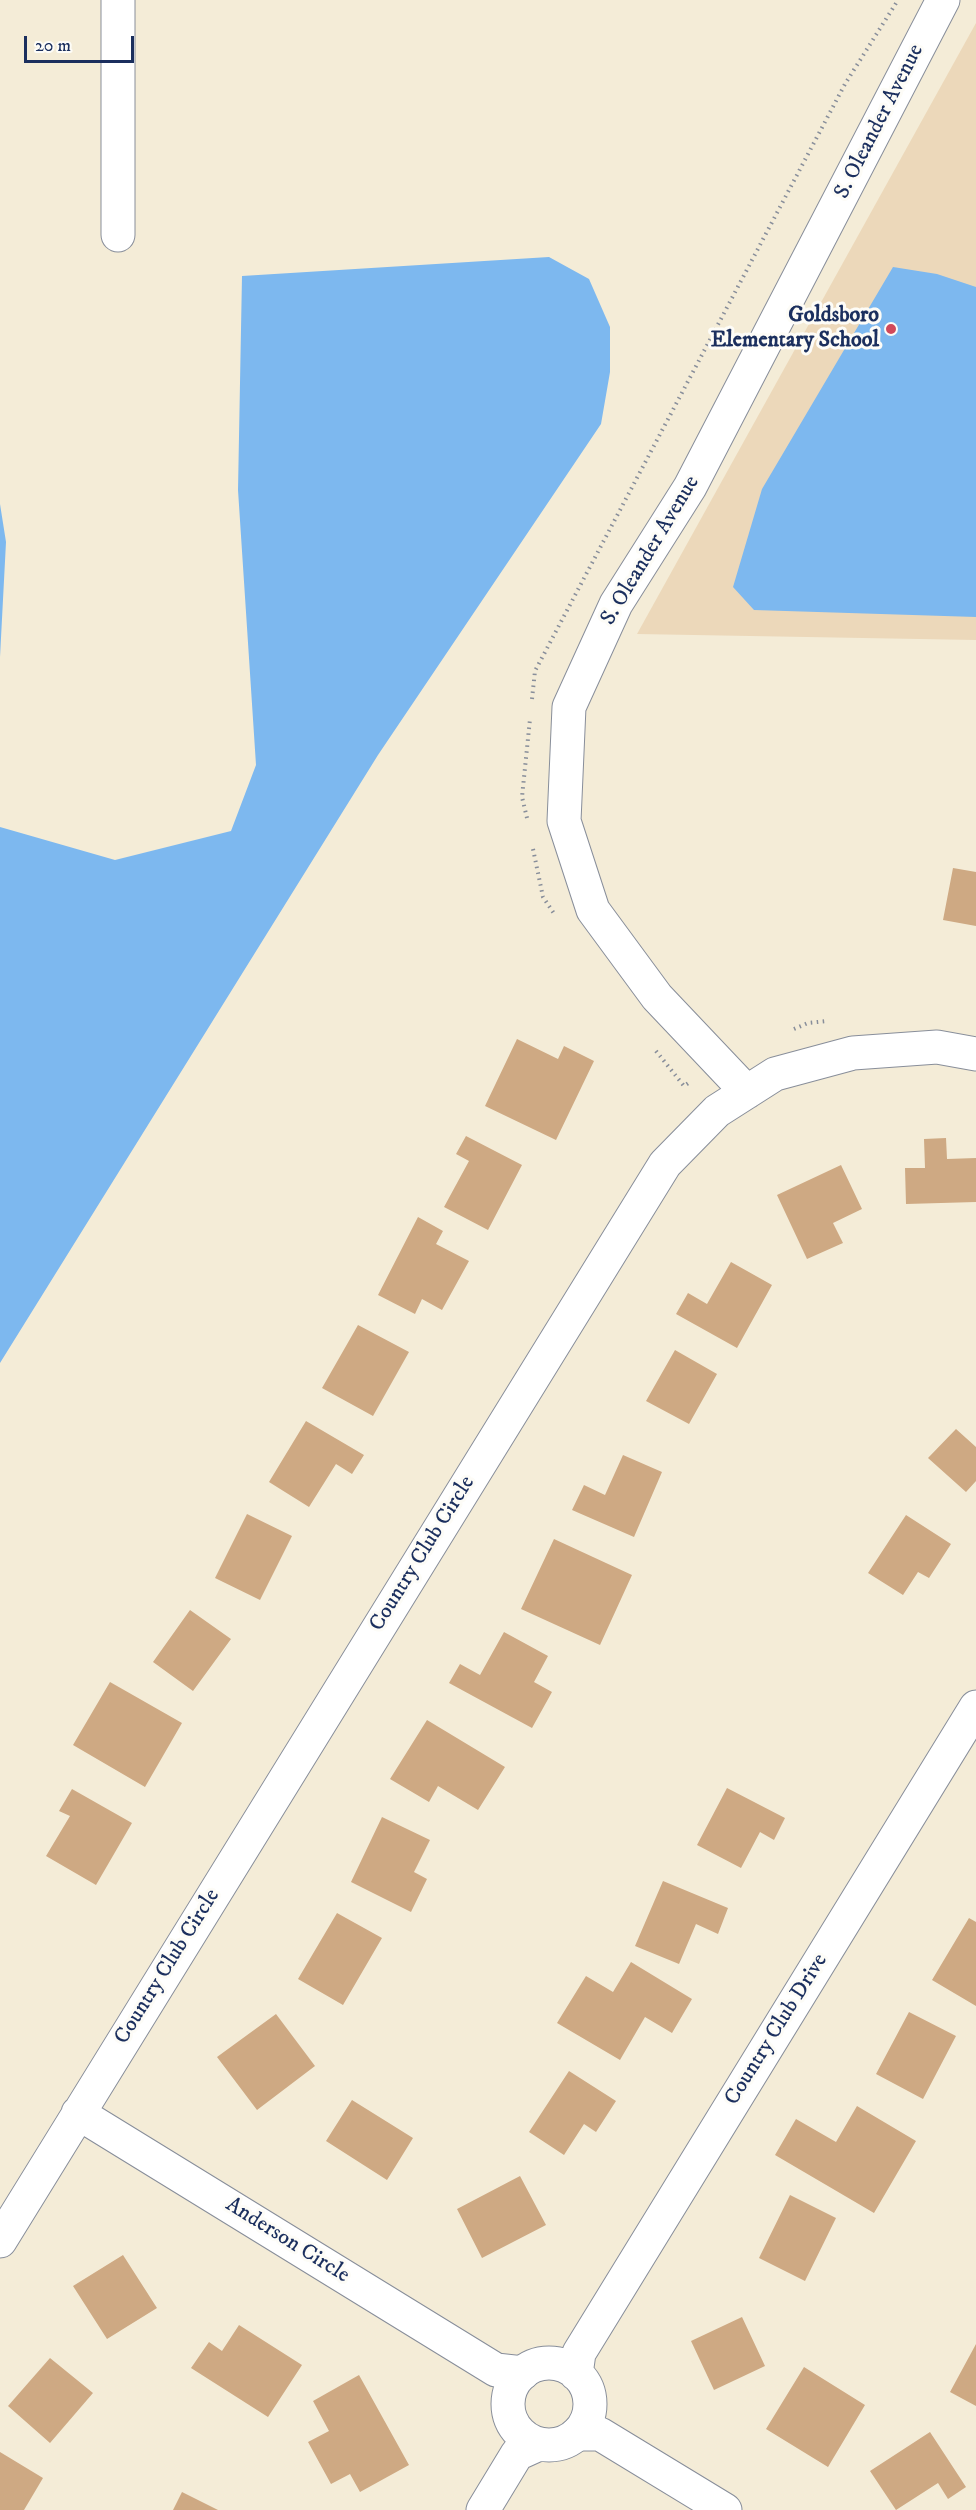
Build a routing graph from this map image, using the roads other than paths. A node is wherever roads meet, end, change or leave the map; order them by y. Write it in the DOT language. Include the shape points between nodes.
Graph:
graph roads {
  1 [pos="117,0"];
  2 [pos="943,0"];
  3 [pos="118,235"];
  4 [pos="976,1054"];
  5 [pos="747,1092"];
  6 [pos="976,1707"];
  7 [pos="78,2113"];
  8 [pos="0,2241"];
  9 [pos="570,2363"];
  10 [pos="509,2379"];
  11 [pos="589,2427"];
  12 [pos="524,2442"];
  13 [pos="483,2510"];
  14 [pos="725,2510"];
  1 -- 3 [label="street"];
  2 -- 5 [label="street, S. Oleander Avenue" via="690,487 616,604 569,707 564,821 593,910 657,997"];
  4 -- 5 [label="street, Country Club Circle" via="937,1047 853,1053 775,1074"];
  5 -- 7 [label="street, Country Club Circle" via="717,1111 665,1164"];
  6 -- 9 [label="street, Country Club Drive"];
  7 -- 8 [label="street, Country Club Circle"];
  7 -- 10 [label="street, Anderson Circle"];
  9 -- 10 [label="street" via="543,2364"];
  9 -- 11 [label="street" via="586,2386"];
  10 -- 12 [label="street" via="509,2416"];
  11 -- 12 [label="street" via="565,2442"];
  11 -- 14 [label="street"];
  12 -- 13 [label="street"];
}
